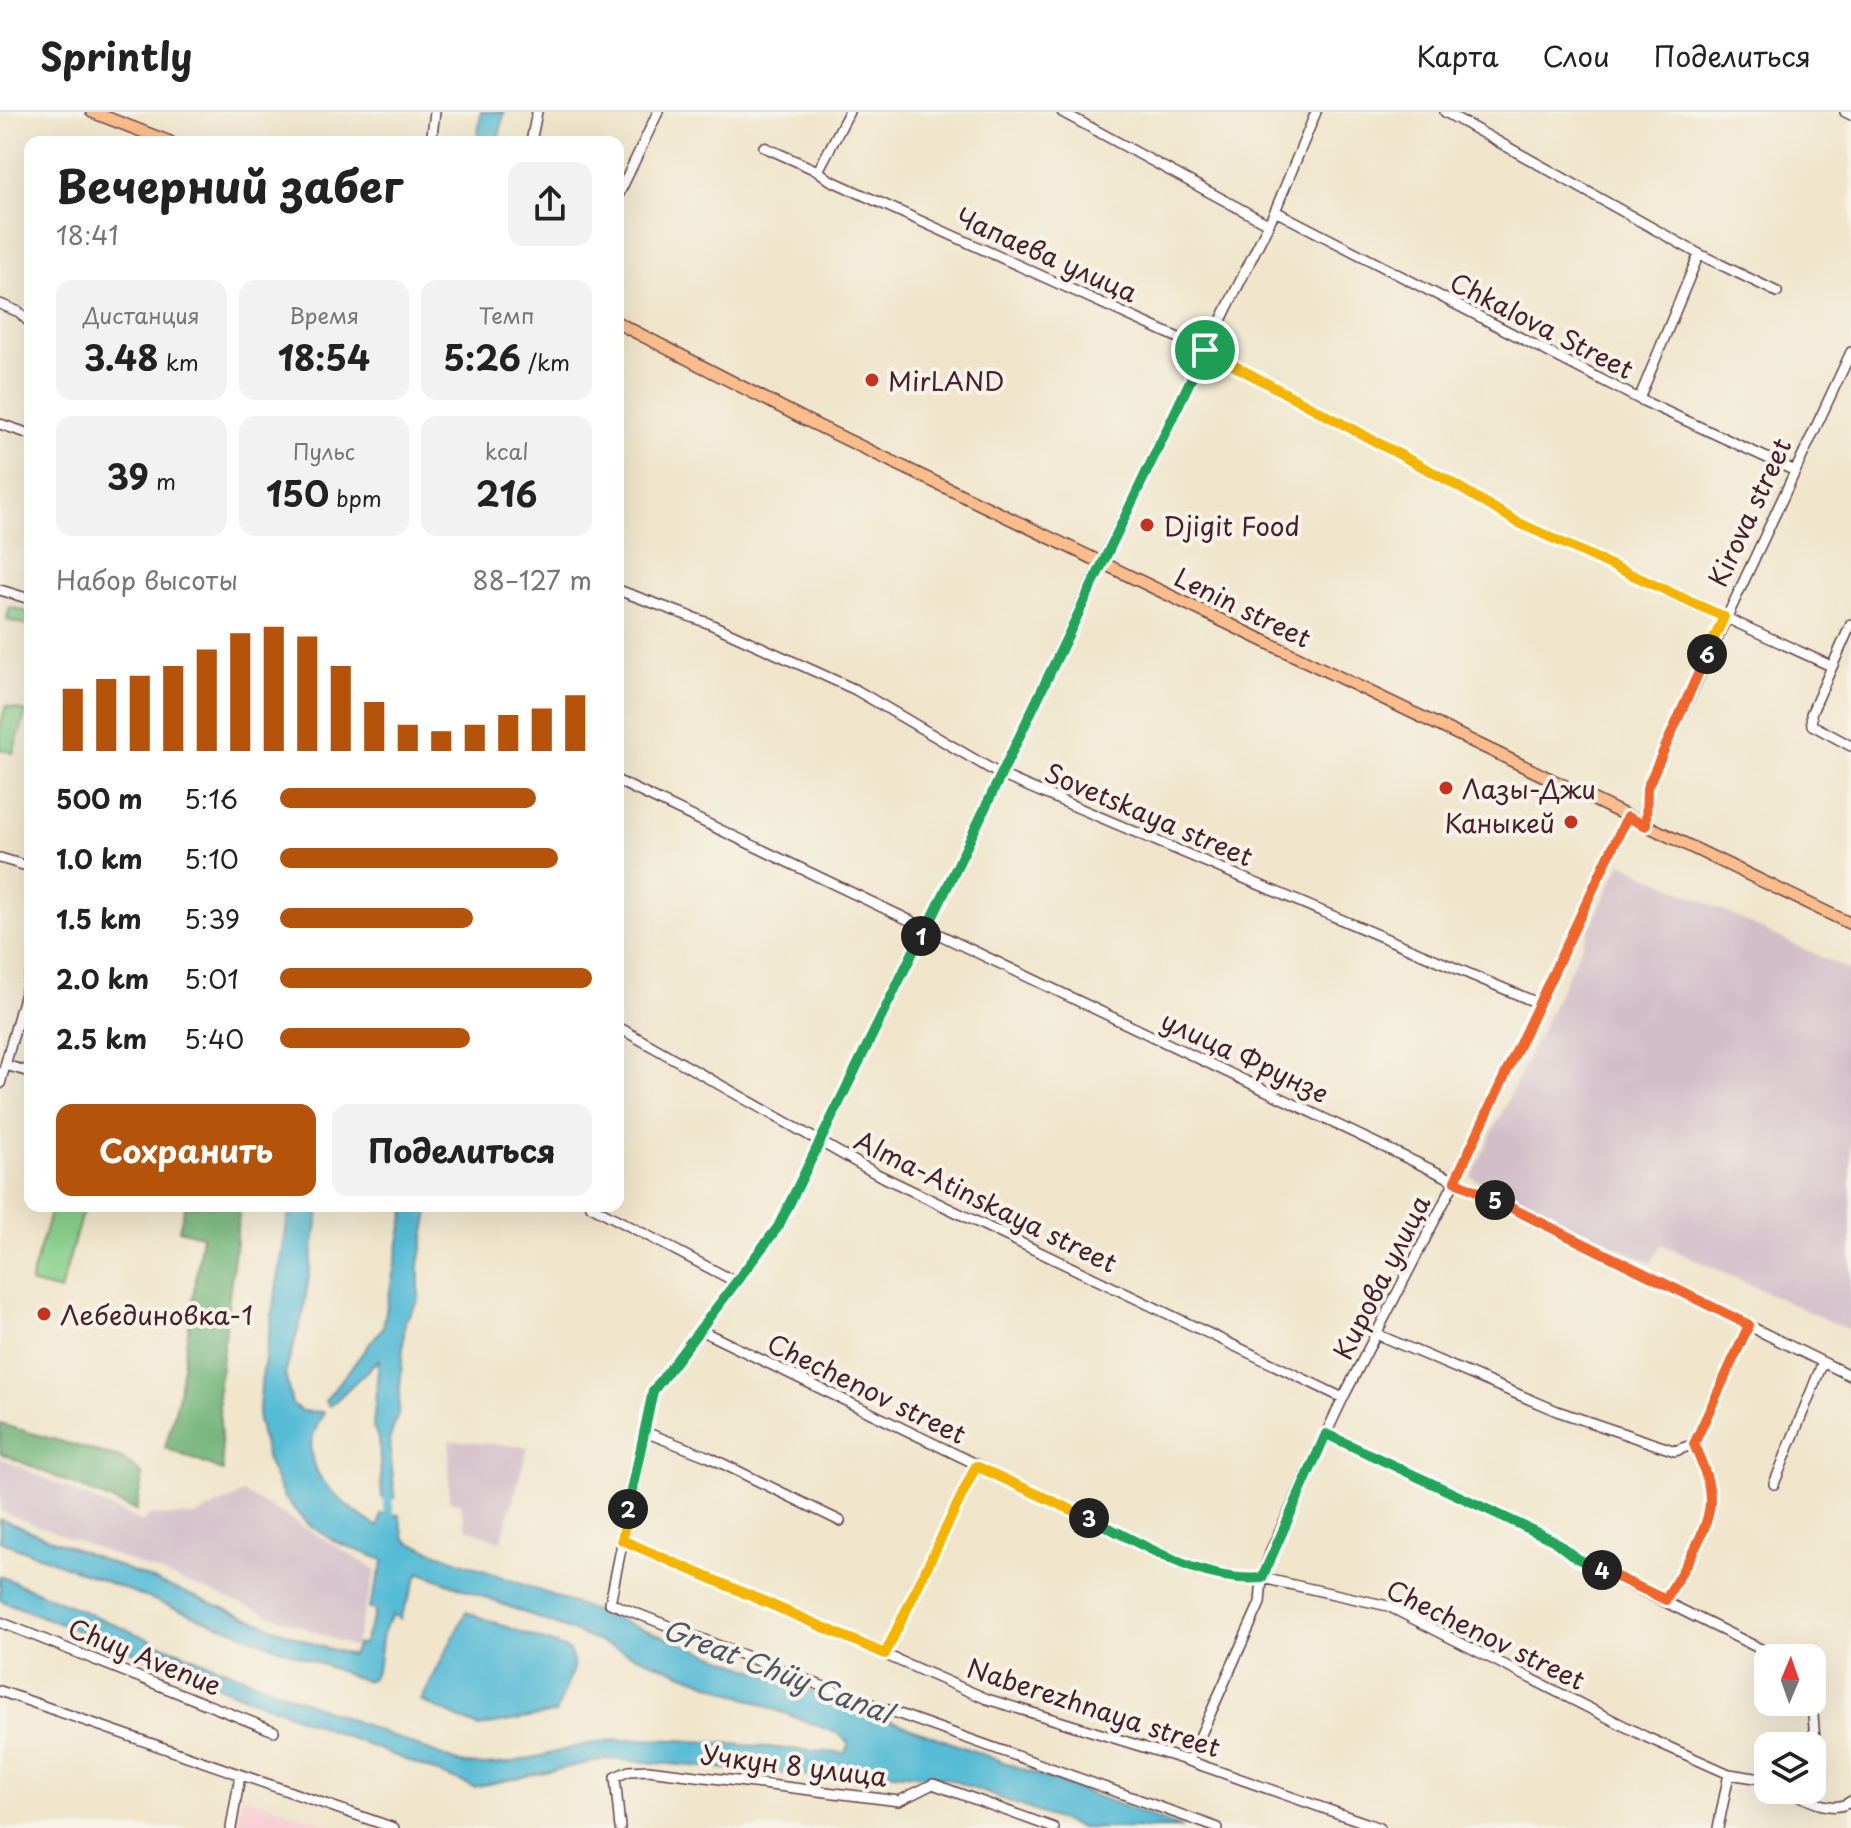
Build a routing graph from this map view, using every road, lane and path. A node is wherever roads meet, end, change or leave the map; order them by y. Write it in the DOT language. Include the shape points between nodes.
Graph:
graph roads {
  1 [pos="92,112"];
  2 [pos="435,112"];
  3 [pos="537,112"];
  4 [pos="658,112"];
  5 [pos="849,112"];
  6 [pos="1062,112"];
  7 [pos="1316,112"];
  8 [pos="1445,112"];
  9 [pos="1845,112"];
  10 [pos="1851,115"];
  11 [pos="154,136"];
  12 [pos="432,136"];
  13 [pos="532,136"];
  14 [pos="764,147"];
  15 [pos="818,171"];
  16 [pos="624,183"];
  17 [pos="1275,211"];
  18 [pos="1268,224"];
  19 [pos="1699,254"];
  20 [pos="1777,292"];
  21 [pos="0,304"];
  22 [pos="24,317"];
  23 [pos="624,326"];
  24 [pos="1205,350"];
  25 [pos="1851,352"];
  26 [pos="1639,399"];
  27 [pos="0,424"];
  28 [pos="24,432"];
  29 [pos="1793,470"];
  30 [pos="1101,563"];
  31 [pos="0,590"];
  32 [pos="624,592"];
  33 [pos="24,597"];
  34 [pos="1724,617"];
  35 [pos="1851,624"];
  36 [pos="1831,666"];
  37 [pos="1851,746"];
  38 [pos="1001,775"];
  39 [pos="624,784"];
  40 [pos="1627,817"];
  41 [pos="1646,826"];
  42 [pos="0,858"];
  43 [pos="24,865"];
  44 [pos="1851,924"];
  45 [pos="927,929"];
  46 [pos="24,997"];
  47 [pos="1540,1004"];
  48 [pos="624,1031"];
  49 [pos="5,1065"];
  50 [pos="24,1070"];
  51 [pos="0,1084"];
  52 [pos="820,1145"];
  53 [pos="1455,1181"];
  54 [pos="602,1212"];
  55 [pos="736,1282"];
  56 [pos="1749,1325"];
  57 [pos="700,1330"];
  58 [pos="1376,1334"];
  59 [pos="1823,1362"];
  60 [pos="1851,1376"];
  61 [pos="1343,1398"];
  62 [pos="645,1432"];
  63 [pos="1326,1434"];
  64 [pos="1694,1444"];
  65 [pos="976,1466"];
  66 [pos="1774,1484"];
  67 [pos="840,1521"];
  68 [pos="622,1540"];
  69 [pos="1262,1578"];
  70 [pos="1666,1600"];
  71 [pos="0,1622"];
  72 [pos="1754,1645"];
  73 [pos="885,1654"];
  74 [pos="0,1691"];
  75 [pos="274,1731"];
  76 [pos="1189,1761"];
  77 [pos="1729,1774"];
  78 [pos="240,1776"];
  79 [pos="1754,1778"];
  80 [pos="1849,1803"];
  81 [pos="1824,1804"];
  82 [pos="377,1825"];
  83 [pos="231,1828"];
  84 [pos="394,1828"];
  85 [pos="620,1828"];
  86 [pos="1054,1828"];
  87 [pos="1218,1828"];
  88 [pos="1380,1828"];
  89 [pos="1718,1828"];
  1 -- 11 [label="main road"];
  2 -- 12 [label="street"];
  3 -- 13 [label="street"];
  4 -- 16 [label="street"];
  5 -- 15 [label="street"];
  6 -- 18 [label="street"];
  7 -- 17 [label="street"];
  8 -- 19 [label="street"];
  9 -- 10 [label="street"];
  14 -- 15 [label="street, Чапаева улица"];
  15 -- 24 [label="street, Чапаева улица"];
  17 -- 18 [label="street"];
  17 -- 26 [label="street, Chkalova Street"];
  18 -- 24 [label="street"];
  19 -- 20 [label="street"];
  19 -- 26 [label="street"];
  21 -- 22 [label="street"];
  23 -- 30 [label="main road, Lenin street"];
  24 -- 30 [label="street"];
  24 -- 34 [label="street, Чапаева улица" via="1517,522"];
  25 -- 29 [label="street, Kirova street"];
  26 -- 29 [label="street, Chkalova Street"];
  27 -- 28 [label="street"];
  29 -- 34 [label="street, Kirova street"];
  30 -- 38 [label="street"];
  30 -- 40 [label="main road, Lenin street"];
  31 -- 33 [label="street"];
  32 -- 38 [label="street, Sovetskaya street" via="708,623 856,690"];
  34 -- 36 [label="street, Чапаева улица"];
  34 -- 41 [label="street, Kirova street" via="1647,788"];
  35 -- 36 [label="street"];
  36 -- 37 [label="street" via="1811,714 1812,725"];
  38 -- 45 [label="street"];
  38 -- 47 [label="street, Sovetskaya street"];
  39 -- 45 [label="street, улица Фрунзе"];
  40 -- 41 [label="main road, Lenin street"];
  40 -- 47 [label="street, Кирова улица"];
  41 -- 44 [label="main road, Lenin street"];
  42 -- 43 [label="street"];
  45 -- 52 [label="street"];
  45 -- 53 [label="street, улица Фрунзе"];
  46 -- 49 [label="street"];
  47 -- 53 [label="street, Кирова улица"];
  48 -- 52 [label="street, Alma-Atinskaya street"];
  49 -- 50 [label="street"];
  49 -- 51 [label="street"];
  52 -- 55 [label="street" via="778,1227"];
  52 -- 61 [label="street, Alma-Atinskaya street"];
  53 -- 56 [label="street, улица Фрунзе"];
  53 -- 58 [label="street, Кирова улица"];
  54 -- 55 [label="street"];
  55 -- 57 [label="street"];
  56 -- 59 [label="street, улица Фрунзе"];
  56 -- 64 [label="street"];
  57 -- 62 [label="street" via="653,1391"];
  57 -- 65 [label="street, Chechenov street"];
  58 -- 61 [label="street, Кирова улица"];
  58 -- 64 [label="street" via="1571,1416 1675,1451"];
  59 -- 60 [label="street, улица Фрунзе"];
  59 -- 66 [label="street"];
  61 -- 63 [label="street, Кирова улица"];
  62 -- 67 [label="street"];
  62 -- 68 [label="street"];
  63 -- 69 [label="street, Кирова улица"];
  63 -- 70 [label="street" via="1553,1540 1576,1558"];
  64 -- 70 [label="street" via="1710,1502 1705,1523"];
  65 -- 69 [label="street, Chechenov street" via="1190,1568"];
  65 -- 73 [label="street"];
  68 -- 73 [label="street, Naberezhnaya street"];
  68 -- 87 [label="street" via="610,1603 832,1690"];
  69 -- 76 [label="street, Кирова улица" via="1260,1603"];
  69 -- 77 [label="street, Chechenov street" via="1388,1606"];
  70 -- 72 [label="street"];
  71 -- 75 [label="street, Chuy Avenue"];
  73 -- 76 [label="street, Naberezhnaya street" via="987,1699"];
  74 -- 78 [label="street"];
  76 -- 88 [label="street, Naberezhnaya street"];
  77 -- 79 [label="street, Chechenov street"];
  77 -- 89 [label="street"];
  78 -- 82 [label="street"];
  78 -- 83 [label="street"];
  80 -- 81 [label="street"];
  82 -- 84 [label="street"];
  85 -- 86 [label="street, Учкун 8 улица" via="615,1777 648,1770 899,1801 933,1784"];
}
